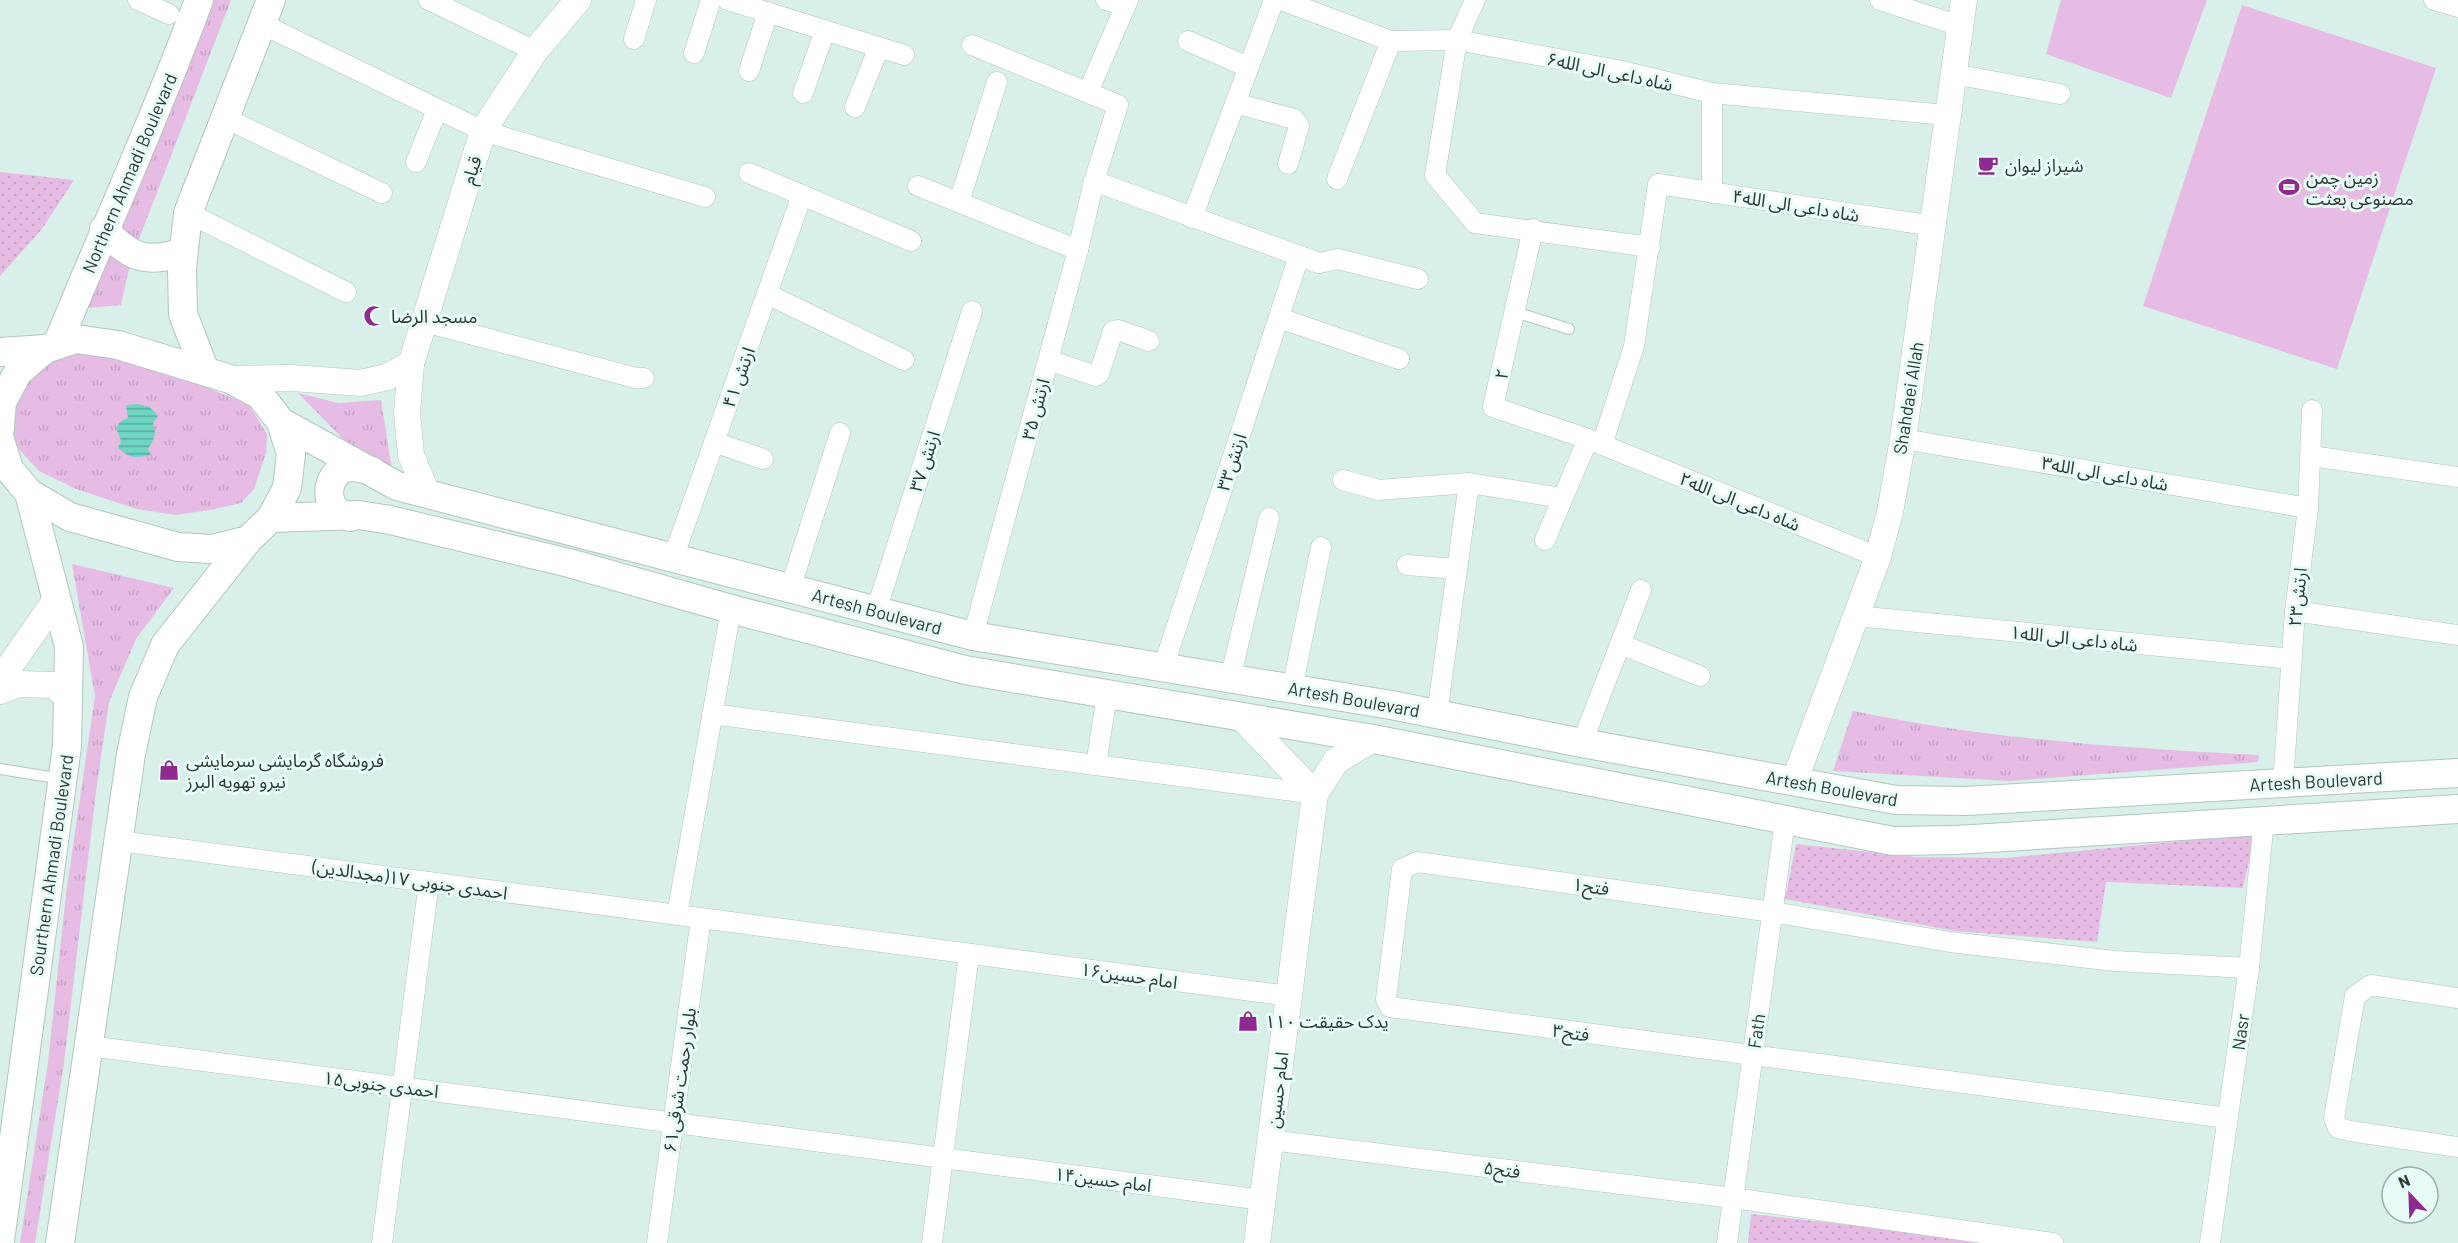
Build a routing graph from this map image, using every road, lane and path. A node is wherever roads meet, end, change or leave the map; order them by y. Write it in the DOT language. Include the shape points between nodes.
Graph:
graph roads {
  1 [pos="138,0"];
  2 [pos="199,0"];
  3 [pos="429,0"];
  4 [pos="578,0"];
  5 [pos="646,0"];
  6 [pos="711,0"];
  7 [pos="728,0"];
  8 [pos="1106,0"];
  9 [pos="1274,0"];
  10 [pos="1281,0"];
  11 [pos="1475,0"];
  12 [pos="1880,0"];
  13 [pos="1964,0"];
  14 [pos="2434,0"];
  15 [pos="1126,3"];
  16 [pos="2455,4"];
  17 [pos="780,10"];
  18 [pos="267,12"];
  19 [pos="169,14"];
  20 [pos="1960,26"];
  21 [pos="825,30"];
  22 [pos="634,39"];
  23 [pos="1457,40"];
  24 [pos="1188,41"];
  25 [pos="1391,41"];
  26 [pos="972,45"];
  27 [pos="879,47"];
  28 [pos="535,51"];
  29 [pos="694,53"];
  30 [pos="904,55"];
  31 [pos="1248,68"];
  32 [pos="749,71"];
  33 [pos="1954,74"];
  34 [pos="997,82"];
  35 [pos="1088,92"];
  36 [pos="803,93"];
  37 [pos="1712,93"];
  38 [pos="2060,94"];
  39 [pos="1235,103"];
  40 [pos="855,107"];
  41 [pos="437,110"];
  42 [pos="1946,115"];
  43 [pos="225,118"];
  44 [pos="483,131"];
  45 [pos="416,162"];
  46 [pos="1288,164"];
  47 [pos="749,173"];
  48 [pos="1337,179"];
  49 [pos="1094,181"];
  50 [pos="918,186"];
  51 [pos="382,193"];
  52 [pos="1712,193"];
  53 [pos="802,195"];
  54 [pos="705,197"];
  55 [pos="958,202"];
  56 [pos="188,213"];
  57 [pos="1192,218"];
  58 [pos="1934,226"];
  59 [pos="104,229"];
  60 [pos="1533,230"];
  61 [pos="910,241"];
  62 [pos="1650,246"];
  63 [pos="1078,250"];
  64 [pos="183,252"];
  65 [pos="1299,256"];
  66 [pos="1418,279"];
  67 [pos="346,292"];
  68 [pos="767,294"];
  69 [pos="972,311"];
  70 [pos="1515,312"];
  71 [pos="1279,318"];
  72 [pos="425,322"];
  73 [pos="1569,329"];
  74 [pos="1149,341"];
  75 [pos="51,347"];
  76 [pos="0,352"];
  77 [pos="1399,358"];
  78 [pos="904,360"];
  79 [pos="1048,360"];
  80 [pos="411,364"];
  81 [pos="218,375"];
  82 [pos="644,378"];
  83 [pos="2312,410"];
  84 [pos="281,422"];
  85 [pos="0,428"];
  86 [pos="840,433"];
  87 [pos="1903,439"];
  88 [pos="0,440"];
  89 [pos="714,442"];
  90 [pos="1595,442"];
  91 [pos="2310,456"];
  92 [pos="763,459"];
  93 [pos="5,466"];
  94 [pos="372,471"];
  95 [pos="2458,477"];
  96 [pos="1343,480"];
  97 [pos="1469,483"];
  98 [pos="29,493"];
  99 [pos="427,494"];
  100 [pos="1563,498"];
  101 [pos="2308,508"];
  102 [pos="350,517"];
  103 [pos="271,518"];
  104 [pos="1269,518"];
  105 [pos="248,540"];
  106 [pos="1545,540"];
  107 [pos="1321,547"];
  108 [pos="1878,557"];
  109 [pos="673,558"];
  110 [pos="1407,565"];
  111 [pos="1457,569"];
  112 [pos="790,589"];
  113 [pos="1641,590"];
  114 [pos="57,598"];
  115 [pos="731,609"];
  116 [pos="876,611"];
  117 [pos="2295,611"];
  118 [pos="1856,616"];
  119 [pos="2458,635"];
  120 [pos="973,636"];
  121 [pos="1620,644"];
  122 [pos="2292,659"];
  123 [pos="1163,668"];
  124 [pos="1700,676"];
  125 [pos="1230,679"];
  126 [pos="0,680"];
  127 [pos="1292,688"];
  128 [pos="0,691"];
  129 [pos="1107,695"];
  130 [pos="69,698"];
  131 [pos="712,714"];
  132 [pos="1437,714"];
  133 [pos="1242,718"];
  134 [pos="1373,740"];
  135 [pos="1582,743"];
  136 [pos="1096,765"];
  137 [pos="0,769"];
  138 [pos="2458,773"];
  139 [pos="62,780"];
  140 [pos="1794,782"];
  141 [pos="2283,783"];
  142 [pos="1315,794"];
  143 [pos="2458,809"];
  144 [pos="1785,820"];
  145 [pos="2264,820"];
  146 [pos="119,841"];
  147 [pos="429,882"];
  148 [pos="1772,912"];
  149 [pos="677,915"];
  150 [pos="700,918"];
  151 [pos="969,954"];
  152 [pos="2249,968"];
  153 [pos="1289,996"];
  154 [pos="2458,998"];
  155 [pos="1390,1007"];
  156 [pos="88,1046"];
  157 [pos="1752,1057"];
  158 [pos="402,1087"];
  159 [pos="2227,1118"];
  160 [pos="673,1123"];
  161 [pos="1270,1140"];
  162 [pos="2458,1147"];
  163 [pos="943,1158"];
  164 [pos="1733,1198"];
  165 [pos="1263,1200"];
  166 [pos="0,1241"];
  167 [pos="60,1243"];
  168 [pos="382,1243"];
  169 [pos="657,1243"];
  170 [pos="932,1243"];
  171 [pos="1257,1243"];
  172 [pos="1727,1243"];
  173 [pos="2053,1243"];
  174 [pos="2210,1243"];
  1 -- 19 [label="street"];
  2 -- 59 [label="main road, Northern Ahmadi Boulevard" via="131,175"];
  3 -- 28 [label="street"];
  4 -- 28 [label="street, قیام"];
  5 -- 22 [label="street"];
  6 -- 29 [label="street"];
  7 -- 17 [label="street"];
  8 -- 15 [label="street"];
  9 -- 31 [label="street"];
  10 -- 25 [label="street, شاه داعی الی الله۶"];
  11 -- 23 [label="street"];
  12 -- 20 [label="street"];
  13 -- 20 [label="street, Shahdaei Allah"];
  14 -- 16 [label="street"];
  15 -- 35 [label="street"];
  17 -- 21 [label="street"];
  17 -- 32 [label="street"];
  18 -- 41 [label="street"];
  18 -- 43 [label="main road"];
  20 -- 33 [label="street, Shahdaei Allah"];
  21 -- 27 [label="street"];
  21 -- 36 [label="street"];
  23 -- 25 [label="street, شاه داعی الی الله۶"];
  23 -- 37 [label="street, شاه داعی الی الله۶" via="1622,71"];
  23 -- 60 [label="street" via="1436,175 1475,223"];
  24 -- 31 [label="street"];
  25 -- 48 [label="street"];
  26 -- 35 [label="street"];
  27 -- 30 [label="street"];
  27 -- 40 [label="street"];
  28 -- 44 [label="street, قیام"];
  31 -- 39 [label="street"];
  33 -- 38 [label="street"];
  33 -- 42 [label="street, Shahdaei Allah"];
  34 -- 55 [label="street"];
  35 -- 49 [label="street, ارتش ۳۵" via="1118,105"];
  37 -- 42 [label="street, شاه داعی الی الله۶"];
  37 -- 52 [label="street"];
  39 -- 46 [label="street" via="1294,119 1299,126"];
  39 -- 57 [label="street"];
  41 -- 44 [label="street"];
  41 -- 45 [label="street"];
  42 -- 58 [label="street, Shahdaei Allah"];
  43 -- 51 [label="street"];
  43 -- 56 [label="main road"];
  44 -- 54 [label="street"];
  44 -- 72 [label="street, قیام"];
  47 -- 53 [label="street"];
  49 -- 57 [label="street"];
  49 -- 63 [label="street, ارتش ۳۵"];
  50 -- 55 [label="street"];
  52 -- 58 [label="street, شاه داعی الی الله۴"];
  52 -- 62 [label="street, شاه داعی الی الله۴" via="1658,184"];
  53 -- 61 [label="street"];
  53 -- 68 [label="street, ارتش ۴۱"];
  55 -- 63 [label="street"];
  56 -- 64 [label="main road"];
  56 -- 67 [label="street"];
  57 -- 65 [label="street"];
  58 -- 87 [label="street, Shahdaei Allah"];
  59 -- 64 [label="main road" via="119,246 139,257 161,259"];
  59 -- 75 [label="main road, Northern Ahmadi Boulevard"];
  60 -- 62 [label="street"];
  60 -- 70 [label="street, ۲"];
  62 -- 90 [label="street" via="1634,346"];
  63 -- 79 [label="street, ارتش ۳۵"];
  64 -- 81 [label="main road" via="183,314"];
  65 -- 66 [label="street" via="1319,263 1338,259"];
  65 -- 71 [label="street, ارتش۳۳"];
  68 -- 78 [label="street"];
  68 -- 89 [label="street, ارتش ۴۱"];
  69 -- 116 [label="street, ارتش ۳۷"];
  70 -- 73 [label="lane"];
  70 -- 90 [label="street, ۲" via="1493,407"];
  71 -- 77 [label="street"];
  71 -- 123 [label="street, ارتش۳۳"];
  72 -- 80 [label="street, قیام"];
  72 -- 82 [label="street"];
  74 -- 79 [label="street" via="1113,331 1096,376"];
  75 -- 76 [label="main road"];
  75 -- 81 [label="main road" via="76,339 118,345"];
  75 -- 85 [label="main road" via="18,372 2,402"];
  79 -- 120 [label="street, ارتش ۳۵"];
  80 -- 81 [label="street" via="387,377 361,383"];
  80 -- 99 [label="street, قیام" via="407,413 411,455"];
  81 -- 84 [label="main road" via="260,395"];
  83 -- 91 [label="street, ارتش۲۳"];
  84 -- 94 [label="main road, Artesh Boulevard"];
  84 -- 103 [label="main road" via="291,454 287,488"];
  86 -- 112 [label="street"];
  87 -- 101 [label="street, شاه داعی الی الله۳"];
  87 -- 108 [label="street, Shahdaei Allah"];
  88 -- 93 [label="main road"];
  89 -- 92 [label="street"];
  89 -- 109 [label="street, ارتش ۴۱"];
  90 -- 100 [label="street"];
  90 -- 108 [label="street, شاه داعی الی الله۲"];
  91 -- 95 [label="street"];
  91 -- 101 [label="street, ارتش۲۳"];
  93 -- 98 [label="main road"];
  94 -- 99 [label="main road, Artesh Boulevard" via="397,486"];
  94 -- 102 [label="main road" via="351,467 333,478 328,488 338,512"];
  96 -- 97 [label="street" via="1378,490"];
  97 -- 100 [label="street"];
  97 -- 111 [label="street"];
  98 -- 105 [label="main road" via="70,517 178,547 212,549"];
  98 -- 114 [label="main road, Sourthern Ahmadi Boulevard"];
  99 -- 109 [label="main road, Artesh Boulevard"];
  100 -- 106 [label="street"];
  101 -- 117 [label="street, ارتش۲۳"];
  102 -- 103 [label="main road, Artesh Boulevard"];
  102 -- 115 [label="main road, Artesh Boulevard" via="390,520 557,560"];
  103 -- 105 [label="main road"];
  104 -- 125 [label="street"];
  105 -- 146 [label="main road" via="165,645 143,698"];
  107 -- 127 [label="street"];
  108 -- 118 [label="street, Shahdaei Allah"];
  109 -- 112 [label="main road, Artesh Boulevard"];
  110 -- 111 [label="street"];
  111 -- 132 [label="street"];
  112 -- 116 [label="main road, Artesh Boulevard"];
  113 -- 121 [label="street"];
  114 -- 126 [label="street"];
  114 -- 130 [label="main road, Sourthern Ahmadi Boulevard" via="69,647"];
  115 -- 129 [label="main road, Artesh Boulevard" via="965,670"];
  115 -- 131 [label="street"];
  116 -- 120 [label="main road, Artesh Boulevard"];
  117 -- 119 [label="street"];
  117 -- 122 [label="street, ارتش۲۳"];
  118 -- 122 [label="street, شاه داعی الی الله۱"];
  118 -- 140 [label="street, Shahdaei Allah"];
  120 -- 123 [label="main road, Artesh Boulevard"];
  121 -- 124 [label="street"];
  121 -- 135 [label="street"];
  122 -- 141 [label="street, ارتش۲۳"];
  123 -- 125 [label="main road, Artesh Boulevard"];
  125 -- 127 [label="main road, Artesh Boulevard"];
  127 -- 132 [label="main road, Artesh Boulevard"];
  128 -- 130 [label="street" via="19,684 53,685"];
  129 -- 133 [label="main road, Artesh Boulevard"];
  129 -- 136 [label="street"];
  130 -- 139 [label="main road, Sourthern Ahmadi Boulevard"];
  131 -- 136 [label="street"];
  131 -- 149 [label="street"];
  132 -- 135 [label="main road, Artesh Boulevard"];
  133 -- 134 [label="main road, Artesh Boulevard"];
  133 -- 142 [label="street"];
  134 -- 142 [label="street" via="1336,761"];
  134 -- 144 [label="main road, Artesh Boulevard"];
  135 -- 140 [label="main road, Artesh Boulevard"];
  136 -- 142 [label="street"];
  137 -- 139 [label="lane"];
  138 -- 141 [label="main road, Artesh Boulevard"];
  139 -- 166 [label="main road, Sourthern Ahmadi Boulevard"];
  140 -- 141 [label="main road, Artesh Boulevard" via="1896,800 1966,801"];
  142 -- 153 [label="street, امام حسین"];
  143 -- 145 [label="main road, Artesh Boulevard"];
  144 -- 145 [label="main road, Artesh Boulevard" via="1893,841"];
  144 -- 148 [label="street, Fath"];
  145 -- 152 [label="street, Nasr"];
  146 -- 147 [label="street, احمدی جنوبی ۱۷(مجدالدین)"];
  146 -- 156 [label="main road"];
  147 -- 149 [label="street, احمدی جنوبی ۱۷(مجدالدین)"];
  147 -- 158 [label="street"];
  148 -- 152 [label="street, ۱فتح" via="1950,942 2115,962"];
  148 -- 155 [label="street, ۱فتح" via="1417,862 1402,869 1386,999"];
  148 -- 157 [label="street, Fath"];
  149 -- 150 [label="street, احمدی جنوبی ۱۷(مجدالدین)"];
  150 -- 151 [label="street, امام حسین۱۶"];
  150 -- 160 [label="street, بلوار رحمت شرقی۶۱"];
  151 -- 153 [label="street, امام حسین۱۶"];
  151 -- 163 [label="street"];
  152 -- 159 [label="street, Nasr"];
  153 -- 161 [label="street, امام حسین"];
  154 -- 162 [label="street" via="2371,985 2363,988 2355,996 2334,1118 2338,1128"];
  155 -- 157 [label="street, ۳فتح"];
  156 -- 158 [label="street, احمدی جنوبی۱۵"];
  156 -- 167 [label="main road"];
  157 -- 159 [label="street, ۳فتح"];
  157 -- 164 [label="street, Fath"];
  158 -- 160 [label="street, احمدی جنوبی۱۵"];
  158 -- 168 [label="street"];
  159 -- 174 [label="street, Nasr"];
  160 -- 163 [label="street, احمدی جنوبی۱۵"];
  160 -- 169 [label="street, بلوار رحمت شرقی۶۱"];
  161 -- 164 [label="street, ۵فتح"];
  161 -- 165 [label="street, امام حسین"];
  163 -- 165 [label="street, امام حسین۱۴"];
  163 -- 170 [label="street"];
  164 -- 172 [label="street, Fath"];
  164 -- 173 [label="street, ۵فتح"];
  165 -- 171 [label="street, امام حسین"];
}
